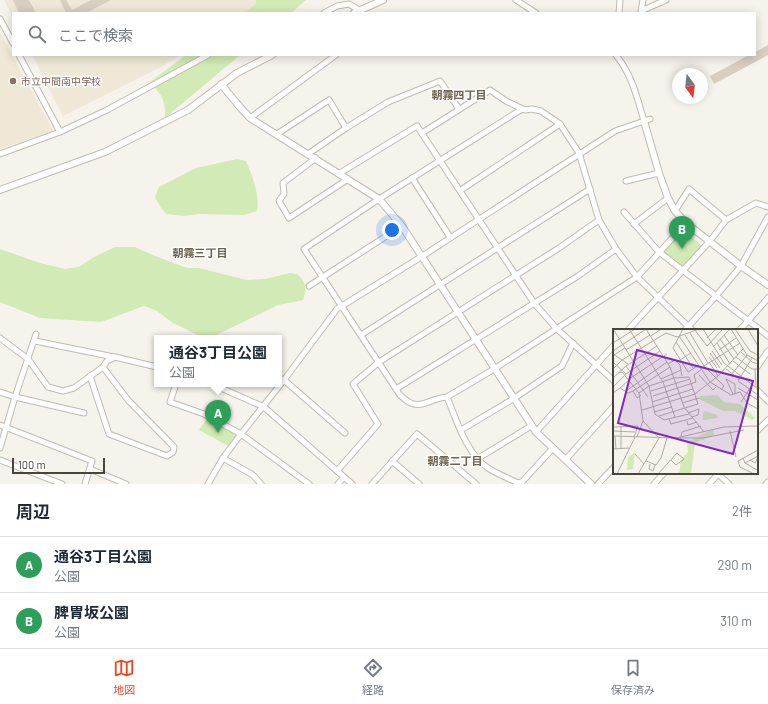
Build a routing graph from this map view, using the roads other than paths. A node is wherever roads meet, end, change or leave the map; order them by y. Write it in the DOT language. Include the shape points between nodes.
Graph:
graph roads {
  1 [pos="383,0"];
  2 [pos="516,0"];
  3 [pos="620,0"];
  4 [pos="643,0"];
  5 [pos="666,0"];
  6 [pos="326,12"];
  7 [pos="357,12"];
  8 [pos="534,12"];
  9 [pos="619,12"];
  10 [pos="0,19"];
  11 [pos="12,41"];
  12 [pos="20,56"];
  13 [pos="206,56"];
  14 [pos="270,56"];
  15 [pos="335,56"];
  16 [pos="617,56"];
  17 [pos="221,84"];
  18 [pos="522,109"];
  19 [pos="459,110"];
  20 [pos="250,118"];
  21 [pos="650,119"];
  22 [pos="644,121"];
  23 [pos="560,124"];
  24 [pos="346,128"];
  25 [pos="60,132"];
  26 [pos="422,133"];
  27 [pos="277,134"];
  28 [pos="579,153"];
  29 [pos="0,154"];
  30 [pos="308,154"];
  31 [pos="316,158"];
  32 [pos="440,161"];
  33 [pos="340,173"];
  34 [pos="659,173"];
  35 [pos="412,178"];
  36 [pos="348,179"];
  37 [pos="626,182"];
  38 [pos="590,189"];
  39 [pos="0,190"];
  40 [pos="461,190"];
  41 [pos="668,198"];
  42 [pos="379,199"];
  43 [pos="768,207"];
  44 [pos="674,211"];
  45 [pos="624,212"];
  46 [pos="768,217"];
  47 [pos="479,219"];
  48 [pos="599,220"];
  49 [pos="726,220"];
  50 [pos="686,223"];
  51 [pos="634,224"];
  52 [pos="402,226"];
  53 [pos="450,237"];
  54 [pos="710,241"];
  55 [pos="498,247"];
  56 [pos="616,249"];
  57 [pos="659,252"];
  58 [pos="421,257"];
  59 [pos="741,266"];
  60 [pos="682,270"];
  61 [pos="515,275"];
  62 [pos="324,277"];
  63 [pos="637,277"];
  64 [pos="440,285"];
  65 [pos="768,285"];
  66 [pos="309,286"];
  67 [pos="716,296"];
  68 [pos="658,298"];
  69 [pos="768,298"];
  70 [pos="534,303"];
  71 [pos="342,306"];
  72 [pos="458,313"];
  73 [pos="748,320"];
  74 [pos="556,328"];
  75 [pos="629,329"];
  76 [pos="688,329"];
  77 [pos="741,329"];
  78 [pos="36,334"];
  79 [pos="360,335"];
  80 [pos="768,336"];
  81 [pos="0,338"];
  82 [pos="476,340"];
  83 [pos="35,341"];
  84 [pos="573,343"];
  85 [pos="613,346"];
  86 [pos="768,351"];
  87 [pos="115,357"];
  88 [pos="28,359"];
  89 [pos="379,362"];
  90 [pos="596,365"];
  91 [pos="758,366"];
  92 [pos="104,367"];
  93 [pos="154,367"];
  94 [pos="494,369"];
  95 [pos="90,376"];
  96 [pos="282,379"];
  97 [pos="613,380"];
  98 [pos="175,387"];
  99 [pos="225,387"];
  100 [pos="277,387"];
  101 [pos="396,389"];
  102 [pos="758,391"];
  103 [pos="0,392"];
  104 [pos="15,397"];
  105 [pos="447,397"];
  106 [pos="513,399"];
  107 [pos="768,400"];
  108 [pos="264,407"];
  109 [pos="613,407"];
  110 [pos="84,413"];
  111 [pos="768,420"];
  112 [pos="3,426"];
  113 [pos="531,426"];
  114 [pos="461,430"];
  115 [pos="758,431"];
  116 [pos="536,432"];
  117 [pos="345,433"];
  118 [pos="241,434"];
  119 [pos="0,448"];
  120 [pos="553,448"];
  121 [pos="223,458"];
  122 [pos="477,459"];
  123 [pos="566,459"];
  124 [pos="0,460"];
  125 [pos="392,461"];
  126 [pos="613,468"];
  127 [pos="90,470"];
  128 [pos="337,471"];
  129 [pos="663,474"];
  130 [pos="717,474"];
  131 [pos="719,474"];
  132 [pos="344,477"];
  133 [pos="768,482"];
  134 [pos="62,484"];
  135 [pos="86,484"];
  136 [pos="126,484"];
  137 [pos="208,484"];
  138 [pos="261,484"];
  139 [pos="309,484"];
  140 [pos="338,484"];
  141 [pos="352,484"];
  142 [pos="372,484"];
  143 [pos="419,484"];
  144 [pos="476,484"];
  145 [pos="591,484"];
  146 [pos="598,484"];
  147 [pos="654,484"];
  148 [pos="708,484"];
  149 [pos="729,484"];
  150 [pos="766,484"];
  1 -- 7 [label="street"];
  2 -- 8 [label="street"];
  3 -- 9 [label="street"];
  4 -- 5 [label="street" via="641,11"];
  6 -- 7 [label="street" via="337,6 349,4"];
  10 -- 11 [label="street"];
  12 -- 25 [label="street"];
  13 -- 25 [label="street" via="107,110"];
  14 -- 17 [label="street"];
  15 -- 20 [label="street"];
  16 -- 22 [label="street" via="633,84"];
  17 -- 20 [label="street"];
  17 -- 39 [label="street" via="188,110 105,152"];
  18 -- 19 [label="street" via="490,90"];
  18 -- 23 [label="street" via="541,110"];
  18 -- 32 [label="street"];
  19 -- 24 [label="street" via="440,81 388,102"];
  19 -- 26 [label="street"];
  20 -- 27 [label="street"];
  21 -- 22 [label="street"];
  22 -- 28 [label="street" via="615,132"];
  22 -- 34 [label="street"];
  23 -- 28 [label="street"];
  23 -- 40 [label="street"];
  24 -- 27 [label="street" via="329,100"];
  24 -- 30 [label="street"];
  25 -- 29 [label="street"];
  26 -- 32 [label="street"];
  26 -- 33 [label="street" via="417,126"];
  27 -- 30 [label="street"];
  28 -- 38 [label="street"];
  28 -- 47 [label="street"];
  30 -- 31 [label="street"];
  31 -- 33 [label="street"];
  31 -- 36 [label="street" via="283,183 284,194 279,201 290,218"];
  32 -- 35 [label="street"];
  32 -- 40 [label="street"];
  33 -- 36 [label="street"];
  34 -- 37 [label="street"];
  34 -- 41 [label="street"];
  35 -- 42 [label="street"];
  35 -- 53 [label="street"];
  36 -- 42 [label="street"];
  38 -- 48 [label="street"];
  38 -- 55 [label="street"];
  40 -- 47 [label="street"];
  41 -- 44 [label="street"];
  41 -- 51 [label="street"];
  42 -- 52 [label="street"];
  42 -- 62 [label="street" via="304,249"];
  43 -- 49 [label="street" via="756,203"];
  44 -- 49 [label="street" via="689,189"];
  44 -- 50 [label="street"];
  45 -- 51 [label="street"];
  46 -- 59 [label="street"];
  47 -- 53 [label="street"];
  47 -- 55 [label="street"];
  48 -- 56 [label="street"];
  48 -- 61 [label="street"];
  49 -- 54 [label="street"];
  50 -- 54 [label="street"];
  50 -- 57 [label="street"];
  51 -- 57 [label="street"];
  52 -- 58 [label="street"];
  52 -- 62 [label="street"];
  53 -- 58 [label="street"];
  54 -- 59 [label="street"];
  54 -- 60 [label="street"];
  55 -- 61 [label="street"];
  55 -- 64 [label="street"];
  56 -- 63 [label="street"];
  56 -- 70 [label="street"];
  57 -- 60 [label="street"];
  57 -- 63 [label="street"];
  58 -- 64 [label="street"];
  58 -- 71 [label="street"];
  59 -- 65 [label="street"];
  59 -- 67 [label="street"];
  60 -- 67 [label="street"];
  60 -- 68 [label="street"];
  61 -- 70 [label="street"];
  61 -- 72 [label="street"];
  62 -- 66 [label="street"];
  62 -- 71 [label="street"];
  63 -- 68 [label="street"];
  63 -- 74 [label="street"];
  64 -- 72 [label="street"];
  64 -- 79 [label="street"];
  67 -- 73 [label="street"];
  67 -- 76 [label="street"];
  68 -- 75 [label="street"];
  68 -- 76 [label="street"];
  69 -- 73 [label="street"];
  70 -- 74 [label="street"];
  70 -- 82 [label="street"];
  71 -- 79 [label="street"];
  71 -- 96 [label="street"];
  72 -- 82 [label="street"];
  72 -- 89 [label="street"];
  73 -- 77 [label="street"];
  73 -- 80 [label="street"];
  74 -- 84 [label="street"];
  74 -- 94 [label="street"];
  78 -- 83 [label="street"];
  79 -- 89 [label="street"];
  81 -- 88 [label="street"];
  82 -- 94 [label="street"];
  82 -- 101 [label="street"];
  83 -- 87 [label="street"];
  83 -- 88 [label="street"];
  84 -- 90 [label="street"];
  84 -- 106 [label="street" via="562,366"];
  85 -- 90 [label="street"];
  86 -- 91 [label="street"];
  87 -- 92 [label="street" via="107,361"];
  87 -- 93 [label="street"];
  88 -- 95 [label="street" via="48,387 63,391 74,388"];
  88 -- 104 [label="street"];
  89 -- 101 [label="street"];
  89 -- 128 [label="street" via="353,384 378,424"];
  90 -- 97 [label="street"];
  90 -- 116 [label="street"];
  92 -- 95 [label="street"];
  92 -- 95 [label="street" via="128,400 174,447 173,452 167,456 109,434"];
  94 -- 105 [label="street"];
  94 -- 106 [label="street"];
  96 -- 117 [label="street"];
  98 -- 118 [label="street" via="170,402 204,414"];
  99 -- 108 [label="street"];
  100 -- 108 [label="street"];
  101 -- 105 [label="street" via="413,405"];
  102 -- 107 [label="street"];
  103 -- 104 [label="street"];
  104 -- 110 [label="street"];
  104 -- 112 [label="street"];
  105 -- 114 [label="street"];
  106 -- 113 [label="street"];
  106 -- 114 [label="street"];
  108 -- 118 [label="street"];
  108 -- 128 [label="street"];
  109 -- 123 [label="street"];
  111 -- 115 [label="street"];
  112 -- 119 [label="street"];
  112 -- 127 [label="street" via="92,461"];
  113 -- 116 [label="street"];
  113 -- 122 [label="street"];
  114 -- 122 [label="street"];
  116 -- 120 [label="street"];
  118 -- 121 [label="street"];
  118 -- 139 [label="street"];
  120 -- 122 [label="street" via="522,482 518,483 487,468"];
  120 -- 123 [label="street"];
  121 -- 137 [label="street"];
  121 -- 138 [label="street" via="253,475"];
  123 -- 145 [label="street"];
  124 -- 134 [label="street"];
  125 -- 142 [label="street"];
  125 -- 143 [label="street"];
  125 -- 144 [label="street" via="417,434"];
  126 -- 146 [label="street"];
  127 -- 135 [label="street"];
  127 -- 136 [label="street"];
  128 -- 132 [label="street"];
  129 -- 147 [label="street"];
  130 -- 148 [label="street"];
  131 -- 149 [label="street"];
  132 -- 140 [label="street"];
  132 -- 141 [label="street"];
  133 -- 150 [label="street"];
}
